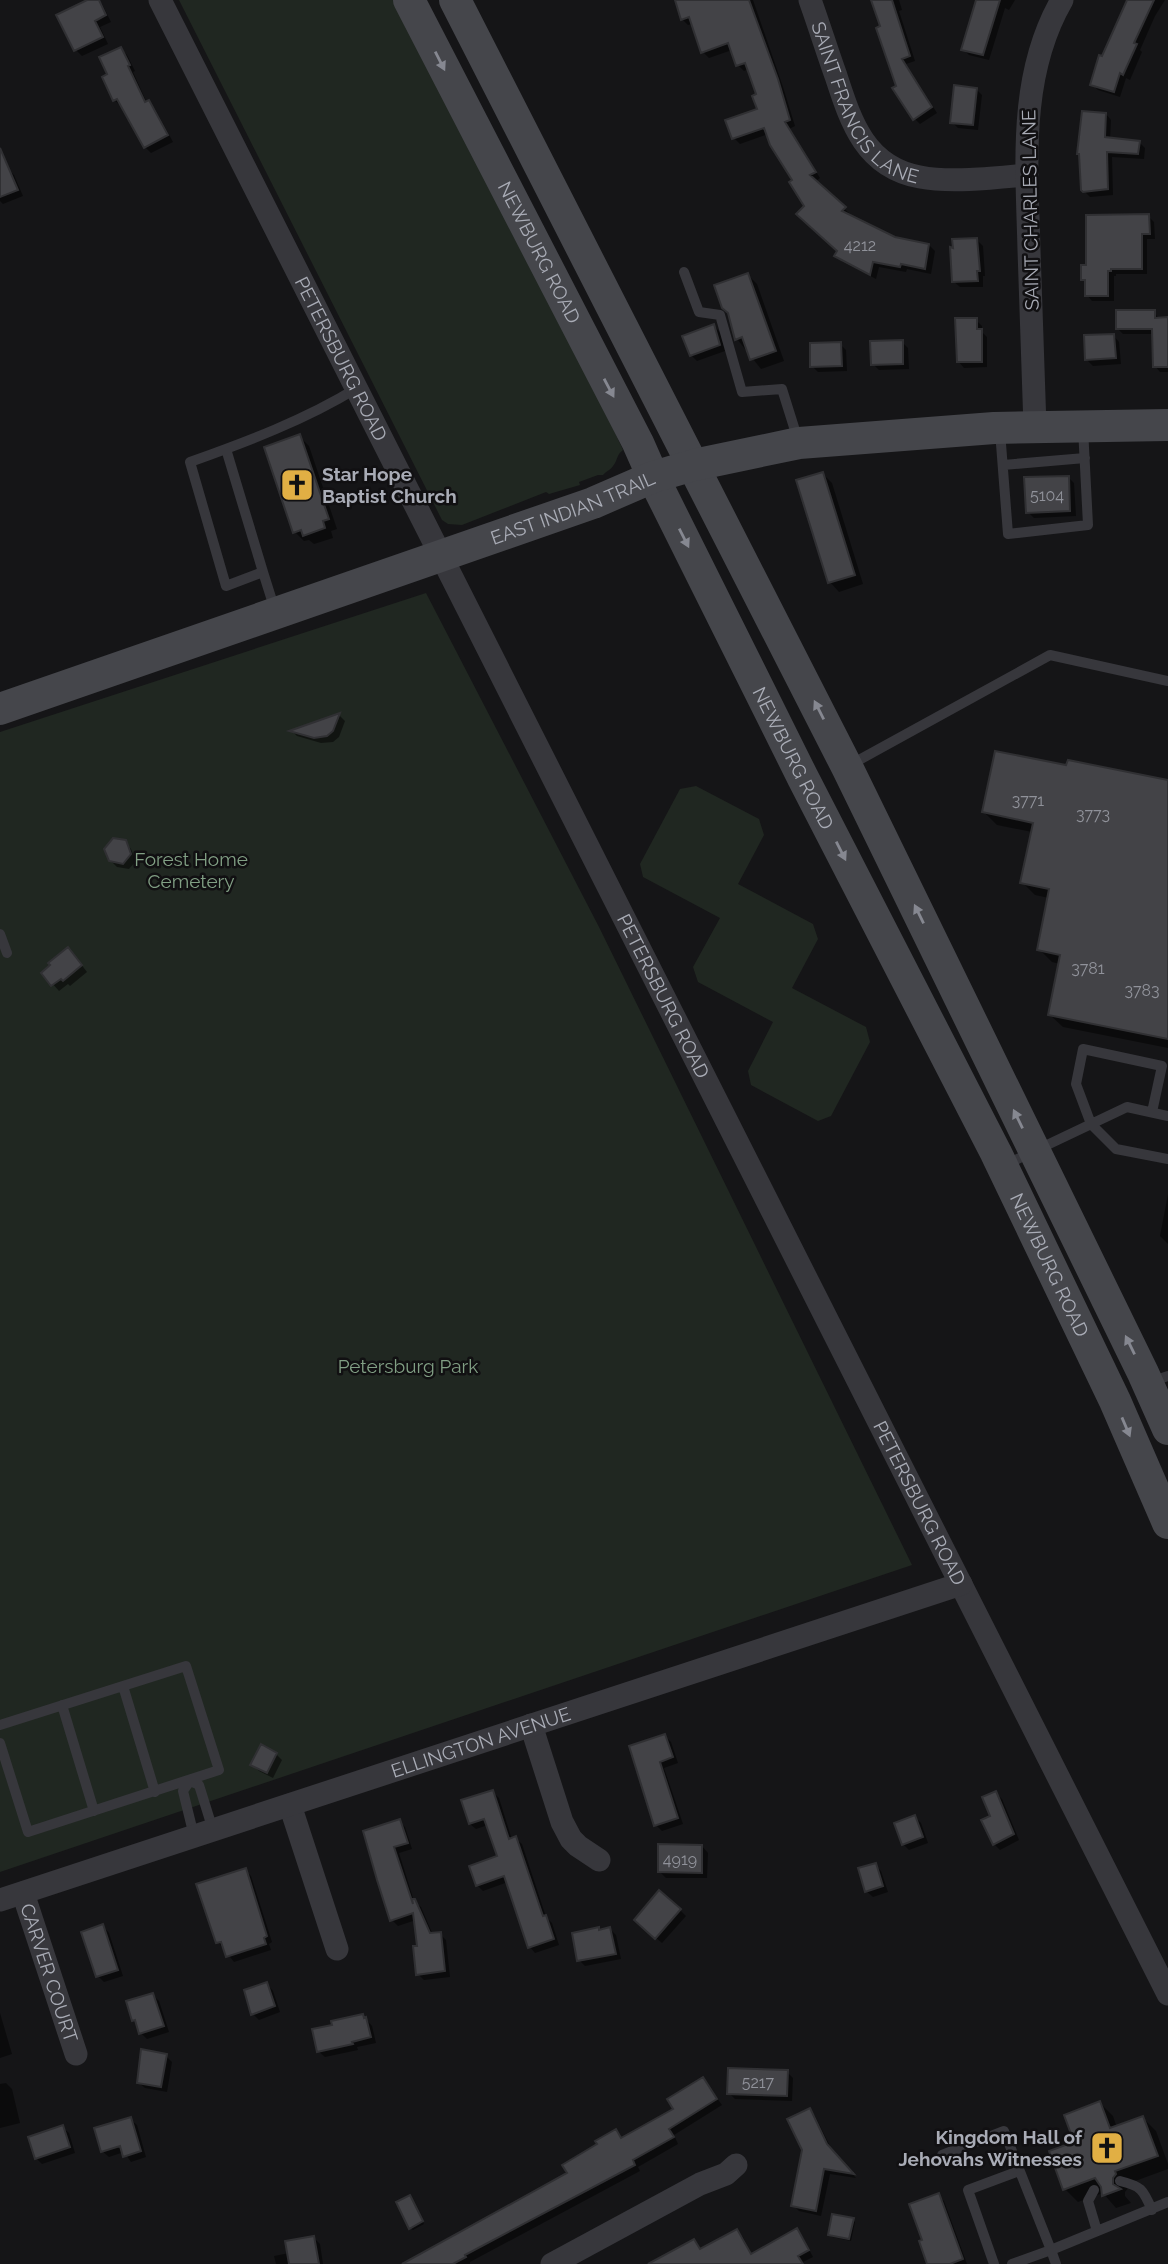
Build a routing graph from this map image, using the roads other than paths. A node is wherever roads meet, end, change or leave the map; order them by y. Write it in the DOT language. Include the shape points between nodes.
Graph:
graph roads {
  1 [pos="160,0"];
  2 [pos="410,0"];
  3 [pos="455,0"];
  4 [pos="810,0"];
  5 [pos="1062,0"];
  6 [pos="1027,175"];
  7 [pos="684,272"];
  8 [pos="356,388"];
  9 [pos="1168,425"];
  10 [pos="1035,427"];
  11 [pos="1083,427"];
  12 [pos="1000,428"];
  13 [pos="799,443"];
  14 [pos="226,449"];
  15 [pos="1085,458"];
  16 [pos="694,465"];
  17 [pos="1003,465"];
  18 [pos="653,477"];
  19 [pos="442,556"];
  20 [pos="263,572"];
  21 [pos="276,613"];
  22 [pos="1168,681"];
  23 [pos="0,709"];
  24 [pos="847,767"];
  25 [pos="0,934"];
  26 [pos="6,953"];
  27 [pos="1152,1112"];
  28 [pos="1168,1116"];
  29 [pos="1091,1124"];
  30 [pos="1033,1151"];
  31 [pos="1168,1159"];
  32 [pos="1002,1166"];
  33 [pos="1158,1380"];
  34 [pos="1168,1429"];
  35 [pos="1168,1523"];
  36 [pos="961,1584"];
  37 [pos="123,1686"];
  38 [pos="62,1705"];
  39 [pos="0,1725"];
  40 [pos="531,1725"];
  41 [pos="0,1743"];
  42 [pos="190,1781"];
  43 [pos="155,1792"];
  44 [pos="290,1805"];
  45 [pos="94,1811"];
  46 [pos="203,1833"];
  47 [pos="599,1860"];
  48 [pos="23,1892"];
  49 [pos="0,1900"];
  50 [pos="337,1950"];
  51 [pos="1168,1994"];
  52 [pos="76,2054"];
  53 [pos="942,2155"];
  54 [pos="736,2165"];
  55 [pos="1018,2171"];
  56 [pos="1120,2181"];
  57 [pos="1094,2190"];
  58 [pos="1168,2202"];
  59 [pos="1152,2210"];
  60 [pos="1097,2231"];
  61 [pos="1051,2250"];
  62 [pos="552,2264"];
  63 [pos="994,2264"];
  64 [pos="1012,2264"];
  65 [pos="1056,2264"];
  1 -- 8 [label="street, PETERSBURG ROAD"];
  2 -- 18 [label="main road, NEWBURG ROAD, one-way"];
  3 -- 16 [label="main road, NEWBURG ROAD"];
  4 -- 6 [label="street, SAINT FRANCIS LANE" via="851,121 878,157 896,169 932,179"];
  5 -- 6 [label="street, SAINT CHARLES LANE" via="1037,59 1030,96"];
  6 -- 10 [label="street, SAINT CHARLES LANE"];
  7 -- 13 [label="lane" via="699,312 720,315 742,393 782,389"];
  8 -- 14 [label="lane" via="329,405"];
  8 -- 19 [label="street, PETERSBURG ROAD"];
  9 -- 11 [label="main road, EAST INDIAN TRAIL"];
  10 -- 11 [label="main road, EAST INDIAN TRAIL"];
  10 -- 12 [label="main road, EAST INDIAN TRAIL"];
  11 -- 15 [label="lane"];
  12 -- 13 [label="main road, EAST INDIAN TRAIL"];
  12 -- 17 [label="lane"];
  13 -- 16 [label="main road, EAST INDIAN TRAIL"];
  14 -- 20 [label="lane"];
  14 -- 20 [label="lane" via="190,462 226,586"];
  15 -- 17 [label="lane"];
  15 -- 17 [label="lane" via="1088,525 1008,534"];
  16 -- 18 [label="main road, EAST INDIAN TRAIL"];
  24 -- 16 [label="main road, NEWBURG ROAD, one-way"];
  18 -- 19 [label="main road, EAST INDIAN TRAIL"];
  18 -- 32 [label="main road, NEWBURG ROAD, one-way"];
  19 -- 21 [label="main road, EAST INDIAN TRAIL"];
  19 -- 36 [label="street, PETERSBURG ROAD"];
  20 -- 21 [label="lane"];
  21 -- 23 [label="main road, EAST INDIAN TRAIL"];
  22 -- 24 [label="lane" via="1051,655"];
  30 -- 24 [label="main road, NEWBURG ROAD, one-way"];
  25 -- 26 [label="lane"];
  27 -- 28 [label="lane"];
  27 -- 29 [label="lane" via="1127,1107"];
  27 -- 29 [label="lane" via="1162,1066 1083,1049 1076,1084"];
  29 -- 30 [label="lane"];
  29 -- 31 [label="lane" via="1116,1149"];
  30 -- 32 [label="lane"];
  33 -- 30 [label="main road, NEWBURG ROAD, one-way"];
  32 -- 35 [label="main road, NEWBURG ROAD, one-way"];
  33 -- 34 [label="main road, NEWBURG ROAD"];
  36 -- 40 [label="street, ELLINGTON AVENUE"];
  36 -- 51 [label="street, PETERSBURG ROAD"];
  37 -- 38 [label="lane"];
  37 -- 42 [label="lane" via="186,1666 219,1770"];
  37 -- 43 [label="lane"];
  38 -- 39 [label="lane"];
  38 -- 45 [label="lane"];
  40 -- 44 [label="street, ELLINGTON AVENUE"];
  40 -- 47 [label="street" via="567,1830 578,1846"];
  41 -- 45 [label="lane" via="28,1832"];
  42 -- 43 [label="lane"];
  42 -- 46 [label="lane" via="183,1791"];
  42 -- 46 [label="lane" via="200,1785"];
  43 -- 45 [label="lane"];
  44 -- 46 [label="street, ELLINGTON AVENUE"];
  44 -- 50 [label="street"];
  46 -- 48 [label="street, ELLINGTON AVENUE"];
  48 -- 49 [label="street, ELLINGTON AVENUE"];
  48 -- 52 [label="street, CARVER COURT"];
  53 -- 55 [label="lane" via="1004,2131"];
  54 -- 62 [label="street"];
  55 -- 61 [label="lane"];
  55 -- 63 [label="lane" via="968,2190"];
  56 -- 59 [label="lane" via="1138,2186"];
  57 -- 60 [label="lane" via="1088,2201"];
  58 -- 59 [label="lane"];
  59 -- 60 [label="lane"];
  60 -- 61 [label="lane"];
  61 -- 64 [label="lane"];
  61 -- 65 [label="lane"];
}
